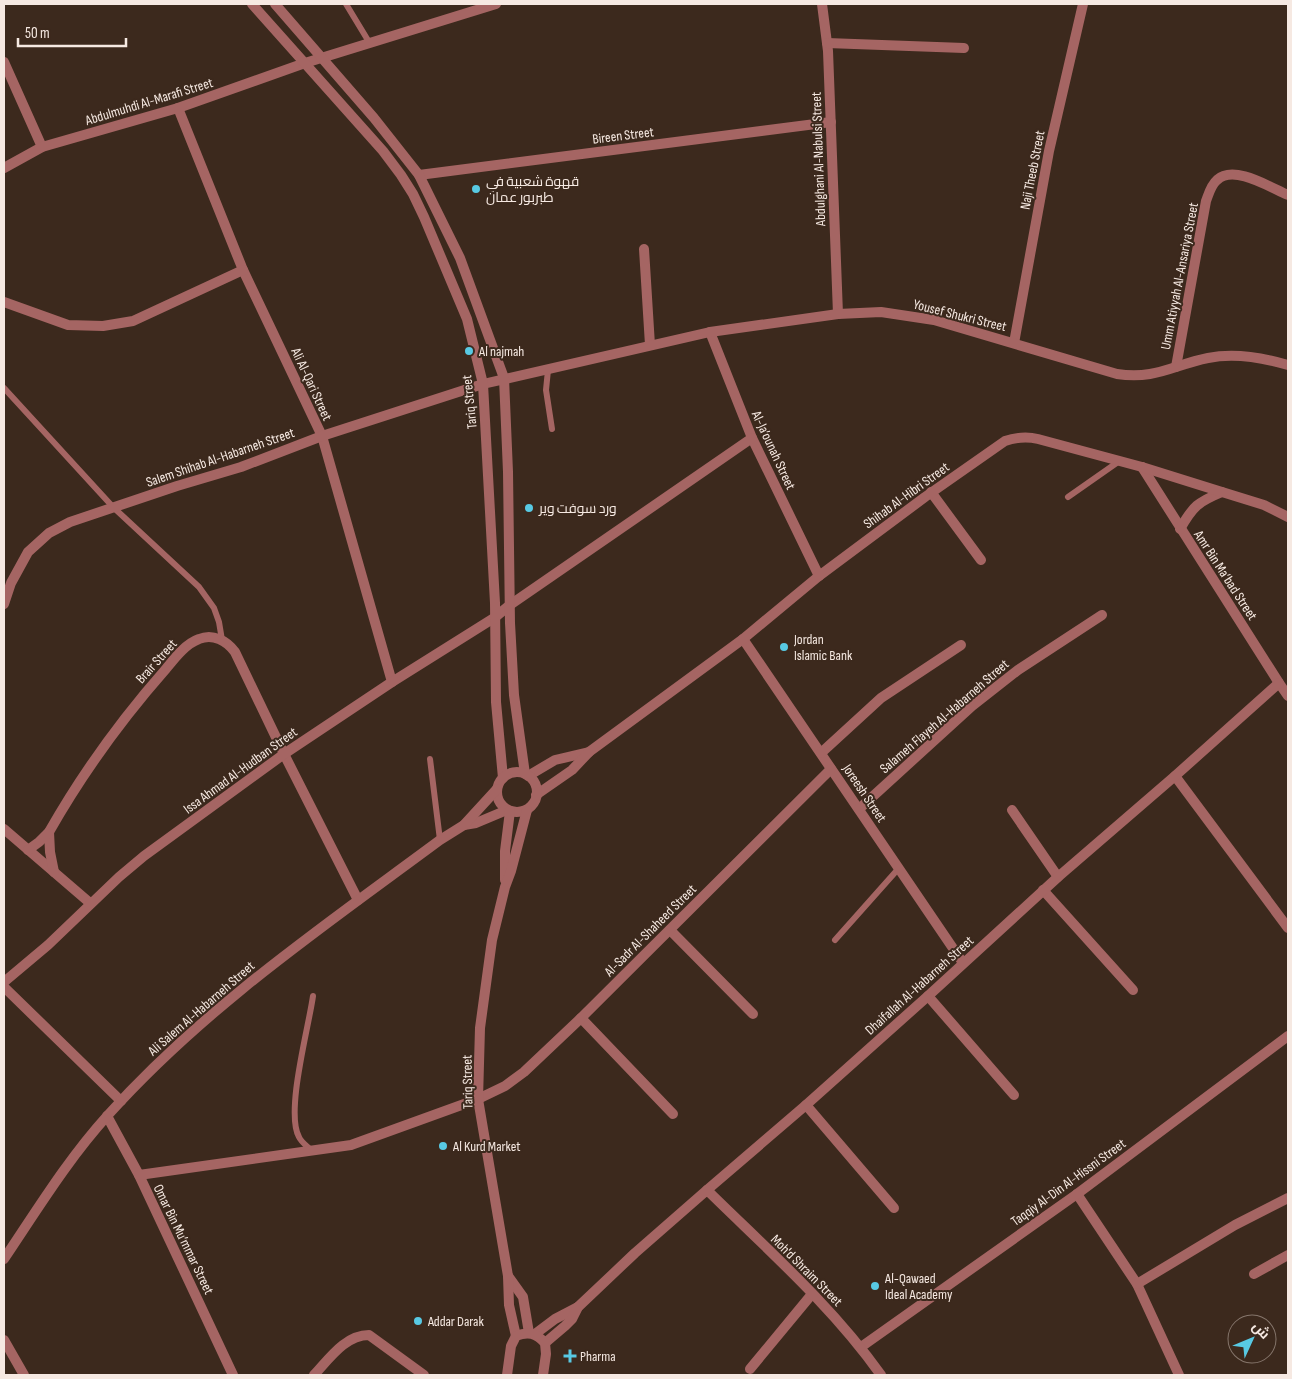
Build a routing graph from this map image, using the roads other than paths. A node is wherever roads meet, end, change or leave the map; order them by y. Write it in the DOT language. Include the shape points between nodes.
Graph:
graph roads {
  1 [pos="252,4"];
  2 [pos="275,4"];
  3 [pos="346,4"];
  4 [pos="496,4"];
  5 [pos="822,4"];
  6 [pos="1083,4"];
  7 [pos="484,6"];
  8 [pos="370,42"];
  9 [pos="827,44"];
  10 [pos="964,48"];
  11 [pos="321,58"];
  12 [pos="4,62"];
  13 [pos="306,64"];
  14 [pos="178,108"];
  15 [pos="830,122"];
  16 [pos="42,147"];
  17 [pos="4,168"];
  18 [pos="419,175"];
  19 [pos="1288,195"];
  20 [pos="644,249"];
  21 [pos="243,270"];
  22 [pos="4,302"];
  23 [pos="838,314"];
  24 [pos="710,332"];
  25 [pos="1014,343"];
  26 [pos="650,345"];
  27 [pos="1288,365"];
  28 [pos="1176,367"];
  29 [pos="548,370"];
  30 [pos="504,378"];
  31 [pos="484,384"];
  32 [pos="4,388"];
  33 [pos="552,429"];
  34 [pos="322,436"];
  35 [pos="752,438"];
  36 [pos="1118,462"];
  37 [pos="1142,467"];
  38 [pos="931,492"];
  39 [pos="1222,492"];
  40 [pos="1068,497"];
  41 [pos="113,507"];
  42 [pos="1288,517"];
  43 [pos="1180,529"];
  44 [pos="981,560"];
  45 [pos="819,576"];
  46 [pos="4,604"];
  47 [pos="510,605"];
  48 [pos="1102,615"];
  49 [pos="494,618"];
  50 [pos="744,639"];
  51 [pos="222,640"];
  52 [pos="961,645"];
  53 [pos="392,682"];
  54 [pos="1279,684"];
  55 [pos="1288,696"];
  56 [pos="589,752"];
  57 [pos="821,753"];
  58 [pos="284,754"];
  59 [pos="430,759"];
  60 [pos="831,768"];
  61 [pos="527,775"];
  62 [pos="1175,776"];
  63 [pos="503,778"];
  64 [pos="497,789"];
  65 [pos="536,795"];
  66 [pos="859,809"];
  67 [pos="509,810"];
  68 [pos="527,810"];
  69 [pos="1012,810"];
  70 [pos="464,825"];
  71 [pos="4,829"];
  72 [pos="49,832"];
  73 [pos="440,840"];
  74 [pos="28,850"];
  75 [pos="899,868"];
  76 [pos="54,872"];
  77 [pos="1058,877"];
  78 [pos="505,886"];
  79 [pos="1043,890"];
  80 [pos="358,900"];
  81 [pos="90,903"];
  82 [pos="1288,928"];
  83 [pos="670,930"];
  84 [pos="835,940"];
  85 [pos="963,963"];
  86 [pos="4,982"];
  87 [pos="4,987"];
  88 [pos="1132,990"];
  89 [pos="313,996"];
  90 [pos="928,996"];
  91 [pos="753,1014"];
  92 [pos="581,1018"];
  93 [pos="1288,1036"];
  94 [pos="1014,1095"];
  95 [pos="478,1098"];
  96 [pos="121,1101"];
  97 [pos="806,1104"];
  98 [pos="673,1114"];
  99 [pos="107,1116"];
  100 [pos="312,1151"];
  101 [pos="139,1175"];
  102 [pos="707,1190"];
  103 [pos="1077,1194"];
  104 [pos="1288,1198"];
  105 [pos="894,1208"];
  106 [pos="1288,1255"];
  107 [pos="4,1259"];
  108 [pos="1254,1274"];
  109 [pos="508,1276"];
  110 [pos="1137,1284"];
  111 [pos="812,1294"];
  112 [pos="578,1307"];
  113 [pos="532,1334"];
  114 [pos="516,1336"];
  115 [pos="4,1340"];
  116 [pos="545,1343"];
  117 [pos="861,1347"];
  118 [pos="750,1369"];
  119 [pos="24,1375"];
  120 [pos="233,1375"];
  121 [pos="314,1375"];
  122 [pos="424,1375"];
  123 [pos="507,1375"];
  124 [pos="543,1375"];
  125 [pos="881,1375"];
  126 [pos="1179,1375"];
  1 -- 13 [label="street, Tariq Street"];
  2 -- 11 [label="street"];
  3 -- 8 [label="lane"];
  4 -- 7 [label="street, Abdulmuhdi Al-Marafi Street"];
  5 -- 9 [label="street, Abdulghani Al-Nabulsi Street"];
  6 -- 25 [label="street, Naji Theeb Street" via="1048,151"];
  7 -- 8 [label="street, Abdulmuhdi Al-Marafi Street"];
  8 -- 11 [label="street, Abdulmuhdi Al-Marafi Street"];
  9 -- 10 [label="street"];
  9 -- 15 [label="street, Abdulghani Al-Nabulsi Street"];
  11 -- 13 [label="street, Abdulmuhdi Al-Marafi Street"];
  11 -- 18 [label="street"];
  12 -- 16 [label="street"];
  13 -- 14 [label="street, Abdulmuhdi Al-Marafi Street"];
  13 -- 31 [label="street, Tariq Street" via="383,151 413,194 467,319"];
  14 -- 16 [label="street, Abdulmuhdi Al-Marafi Street"];
  14 -- 21 [label="street, Ali Al-Qari Street"];
  15 -- 18 [label="street, Bireen Street"];
  15 -- 23 [label="street, Abdulghani Al-Nabulsi Street"];
  16 -- 17 [label="street, Abdulmuhdi Al-Marafi Street"];
  18 -- 30 [label="street" via="460,258"];
  19 -- 28 [label="street, Umm Atiyyah Al-Ansariya Street" via="1231,174 1222,176 1211,188"];
  20 -- 26 [label="street"];
  21 -- 22 [label="street" via="133,321 102,326 68,325"];
  21 -- 34 [label="street, Ali Al-Qari Street"];
  23 -- 24 [label="street, Yousef Shukri Street"];
  23 -- 25 [label="street, Yousef Shukri Street" via="881,312 918,317"];
  24 -- 26 [label="street, Yousef Shukri Street"];
  24 -- 35 [label="street, Al-Ja’ounah Street"];
  25 -- 28 [label="street, Yousef Shukri Street" via="1117,374 1143,376"];
  26 -- 29 [label="street, Yousef Shukri Street"];
  27 -- 28 [label="street, Yousef Shukri Street" via="1273,360 1225,356"];
  29 -- 30 [label="street, Yousef Shukri Street"];
  29 -- 33 [label="lane" via="546,390"];
  30 -- 31 [label="street, Yousef Shukri Street"];
  30 -- 47 [label="street"];
  31 -- 34 [label="street, Salem Shihab Al-Habarneh Street"];
  31 -- 49 [label="street, Tariq Street"];
  32 -- 41 [label="lane"];
  34 -- 41 [label="street, Salem Shihab Al-Habarneh Street" via="241,467"];
  34 -- 53 [label="street, Ali Al-Qari Street"];
  35 -- 45 [label="street, Al-Ja’ounah Street"];
  35 -- 47 [label="street, Issa Ahmad Al-Hudban Street"];
  36 -- 37 [label="street, Shihab Al-Hibri Street"];
  36 -- 38 [label="street, Shihab Al-Hibri Street" via="1026,436 1016,437"];
  36 -- 40 [label="lane"];
  37 -- 39 [label="street, Shihab Al-Hibri Street"];
  37 -- 43 [label="street, Amr Bin Ma’bad Street"];
  38 -- 44 [label="street"];
  38 -- 45 [label="street, Shihab Al-Hibri Street"];
  39 -- 42 [label="street, Shihab Al-Hibri Street" via="1264,505"];
  39 -- 43 [label="street" via="1202,500"];
  41 -- 46 [label="street, Salem Shihab Al-Habarneh Street" via="49,533 28,552"];
  41 -- 51 [label="lane" via="198,587 214,608"];
  43 -- 54 [label="street, Amr Bin Ma’bad Street"];
  45 -- 50 [label="street, Shihab Al-Hibri Street"];
  47 -- 49 [label="street, Issa Ahmad Al-Hudban Street"];
  47 -- 61 [label="street" via="514,695"];
  48 -- 66 [label="street, Salameh Flayeh Al-Habarneh Street" via="1044,652 972,706"];
  49 -- 53 [label="street, Issa Ahmad Al-Hudban Street"];
  49 -- 63 [label="street, Tariq Street" via="496,702"];
  50 -- 56 [label="street, Shihab Al-Hibri Street"];
  50 -- 57 [label="street, Joreesh Street"];
  51 -- 58 [label="street" via="235,652"];
  51 -- 72 [label="street, Brair Street" via="199,638 172,662 99,753"];
  52 -- 57 [label="street" via="881,698"];
  53 -- 58 [label="street, Issa Ahmad Al-Hudban Street"];
  54 -- 55 [label="street, Amr Bin Ma’bad Street"];
  54 -- 62 [label="street, Dhaifallah Al-Habarneh Street"];
  56 -- 61 [label="street, Shihab Al-Hibri Street" via="555,760"];
  56 -- 65 [label="street, Shihab Al-Hibri Street" via="572,770"];
  57 -- 60 [label="street, Joreesh Street"];
  58 -- 80 [label="street"];
  58 -- 81 [label="street, Issa Ahmad Al-Hudban Street" via="144,856"];
  59 -- 73 [label="lane"];
  60 -- 66 [label="street, Joreesh Street"];
  60 -- 83 [label="street, Al-Sadr Al-Shaheed Street"];
  61 -- 63 [label="street" via="514,772"];
  61 -- 65 [label="street" via="533,781"];
  62 -- 77 [label="street, Dhaifallah Al-Habarneh Street"];
  62 -- 82 [label="street"];
  63 -- 64 [label="street"];
  64 -- 67 [label="street" via="499,801"];
  64 -- 70 [label="street, Ali Salem Al-Habarneh Street"];
  65 -- 68 [label="street"];
  66 -- 75 [label="street, Joreesh Street"];
  67 -- 68 [label="street"];
  67 -- 70 [label="street, Ali Salem Al-Habarneh Street"];
  67 -- 78 [label="street, Tariq Street"];
  68 -- 78 [label="street, Tariq Street"];
  69 -- 77 [label="street"];
  70 -- 73 [label="street, Ali Salem Al-Habarneh Street"];
  71 -- 74 [label="street"];
  72 -- 74 [label="street, Brair Street"];
  72 -- 76 [label="street"];
  73 -- 80 [label="street, Ali Salem Al-Habarneh Street"];
  74 -- 76 [label="street"];
  75 -- 84 [label="lane"];
  75 -- 85 [label="street, Joreesh Street"];
  76 -- 81 [label="street"];
  77 -- 79 [label="street, Dhaifallah Al-Habarneh Street"];
  78 -- 95 [label="street, Tariq Street" via="485,984"];
  79 -- 85 [label="street, Dhaifallah Al-Habarneh Street"];
  79 -- 88 [label="street"];
  80 -- 96 [label="street, Ali Salem Al-Habarneh Street" via="274,962 210,1015"];
  81 -- 86 [label="street, Issa Ahmad Al-Hudban Street" via="48,945"];
  83 -- 91 [label="street"];
  83 -- 92 [label="street, Al-Sadr Al-Shaheed Street"];
  85 -- 90 [label="street, Dhaifallah Al-Habarneh Street"];
  87 -- 96 [label="street"];
  89 -- 100 [label="lane" via="300,1063 295,1114 298,1136"];
  90 -- 94 [label="street"];
  90 -- 97 [label="street, Dhaifallah Al-Habarneh Street"];
  92 -- 95 [label="street, Al-Sadr Al-Shaheed Street" via="524,1072"];
  92 -- 98 [label="street"];
  93 -- 103 [label="street, Taqqiy Al-Din Al-Hissni Street"];
  95 -- 100 [label="street, Al-Sadr Al-Shaheed Street" via="351,1145"];
  95 -- 109 [label="street, Tariq Street"];
  96 -- 99 [label="street, Ali Salem Al-Habarneh Street"];
  97 -- 102 [label="street, Dhaifallah Al-Habarneh Street"];
  97 -- 105 [label="street"];
  99 -- 101 [label="street, Omar Bin Mu’mmar Street"];
  99 -- 107 [label="street, Ali Salem Al-Habarneh Street"];
  100 -- 101 [label="street, Al-Sadr Al-Shaheed Street"];
  101 -- 120 [label="street, Omar Bin Mu’mmar Street"];
  102 -- 111 [label="street, Moh'd Shraim Street"];
  102 -- 112 [label="street, Dhaifallah Al-Habarneh Street"];
  103 -- 110 [label="street"];
  103 -- 117 [label="street, Taqqiy Al-Din Al-Hissni Street"];
  104 -- 110 [label="street" via="1235,1225"];
  106 -- 108 [label="street"];
  109 -- 113 [label="street, Tariq Street" via="522,1297"];
  109 -- 114 [label="street, Tariq Street" via="508,1305"];
  110 -- 126 [label="street"];
  111 -- 117 [label="street, Moh'd Shraim Street"];
  111 -- 118 [label="street"];
  112 -- 113 [label="street, Dhaifallah Al-Habarneh Street"];
  112 -- 116 [label="street, Dhaifallah Al-Habarneh Street" via="572,1319"];
  113 -- 114 [label="street"];
  113 -- 116 [label="street"];
  114 -- 123 [label="street" via="511,1346"];
  115 -- 119 [label="street"];
  116 -- 124 [label="street"];
  117 -- 125 [label="street, Moh'd Shraim Street"];
  121 -- 122 [label="street" via="352,1338 369,1335"];
}
